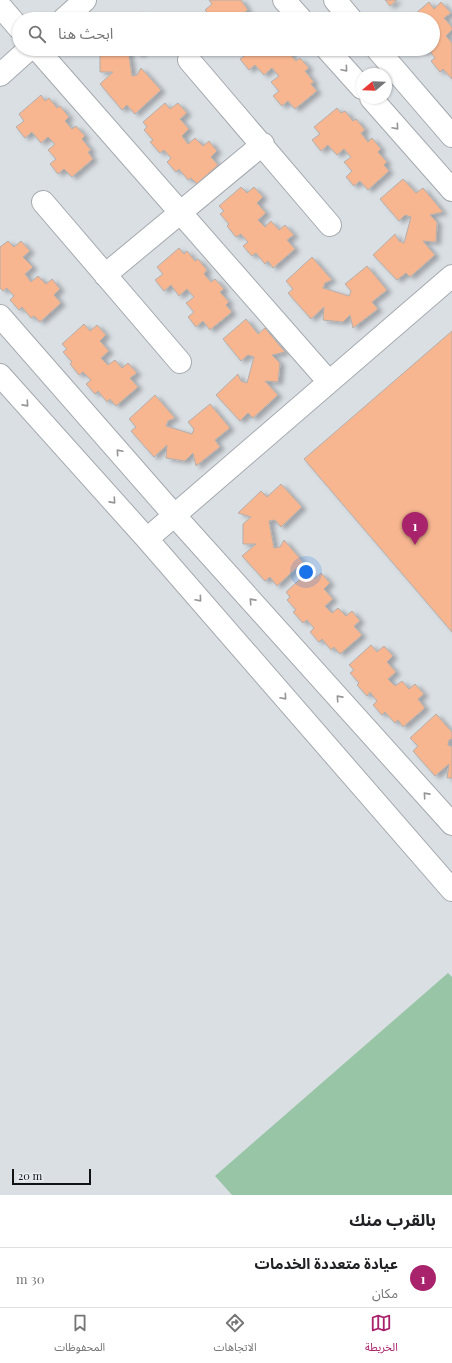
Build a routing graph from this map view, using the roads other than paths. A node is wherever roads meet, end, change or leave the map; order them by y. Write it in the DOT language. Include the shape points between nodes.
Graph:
graph roads {
  1 [pos="85,0"];
  2 [pos="284,0"];
  3 [pos="335,0"];
  4 [pos="0,6"];
  5 [pos="72,12"];
  6 [pos="295,12"];
  7 [pos="345,12"];
  8 [pos="12,20"];
  9 [pos="21,56"];
  10 [pos="43,56"];
  11 [pos="333,56"];
  12 [pos="383,56"];
  13 [pos="189,60"];
  14 [pos="0,75"];
  15 [pos="356,81"];
  16 [pos="376,104"];
  17 [pos="452,136"];
  18 [pos="263,144"];
  19 [pos="452,190"];
  20 [pos="43,202"];
  21 [pos="180,212"];
  22 [pos="330,225"];
  23 [pos="105,275"];
  24 [pos="452,276"];
  25 [pos="0,316"];
  26 [pos="180,362"];
  27 [pos="0,375"];
  28 [pos="329,382"];
  29 [pos="175,516"];
  30 [pos="147,539"];
  31 [pos="452,824"];
  32 [pos="452,890"];
  1 -- 5 [label="street"];
  2 -- 6 [label="street"];
  3 -- 7 [label="street"];
  4 -- 8 [label="street"];
  9 -- 14 [label="street"];
  10 -- 21 [label="street"];
  11 -- 15 [label="street, one-way"];
  12 -- 17 [label="street"];
  13 -- 18 [label="street"];
  16 -- 19 [label="street, one-way"];
  18 -- 21 [label="street"];
  18 -- 22 [label="street"];
  20 -- 23 [label="street"];
  21 -- 23 [label="street"];
  21 -- 28 [label="street"];
  23 -- 26 [label="street"];
  24 -- 28 [label="street"];
  29 -- 25 [label="street, one-way"];
  27 -- 30 [label="street, one-way"];
  28 -- 29 [label="street"];
  29 -- 30 [label="street"];
  31 -- 29 [label="street, one-way"];
  30 -- 32 [label="street, one-way"];
}
